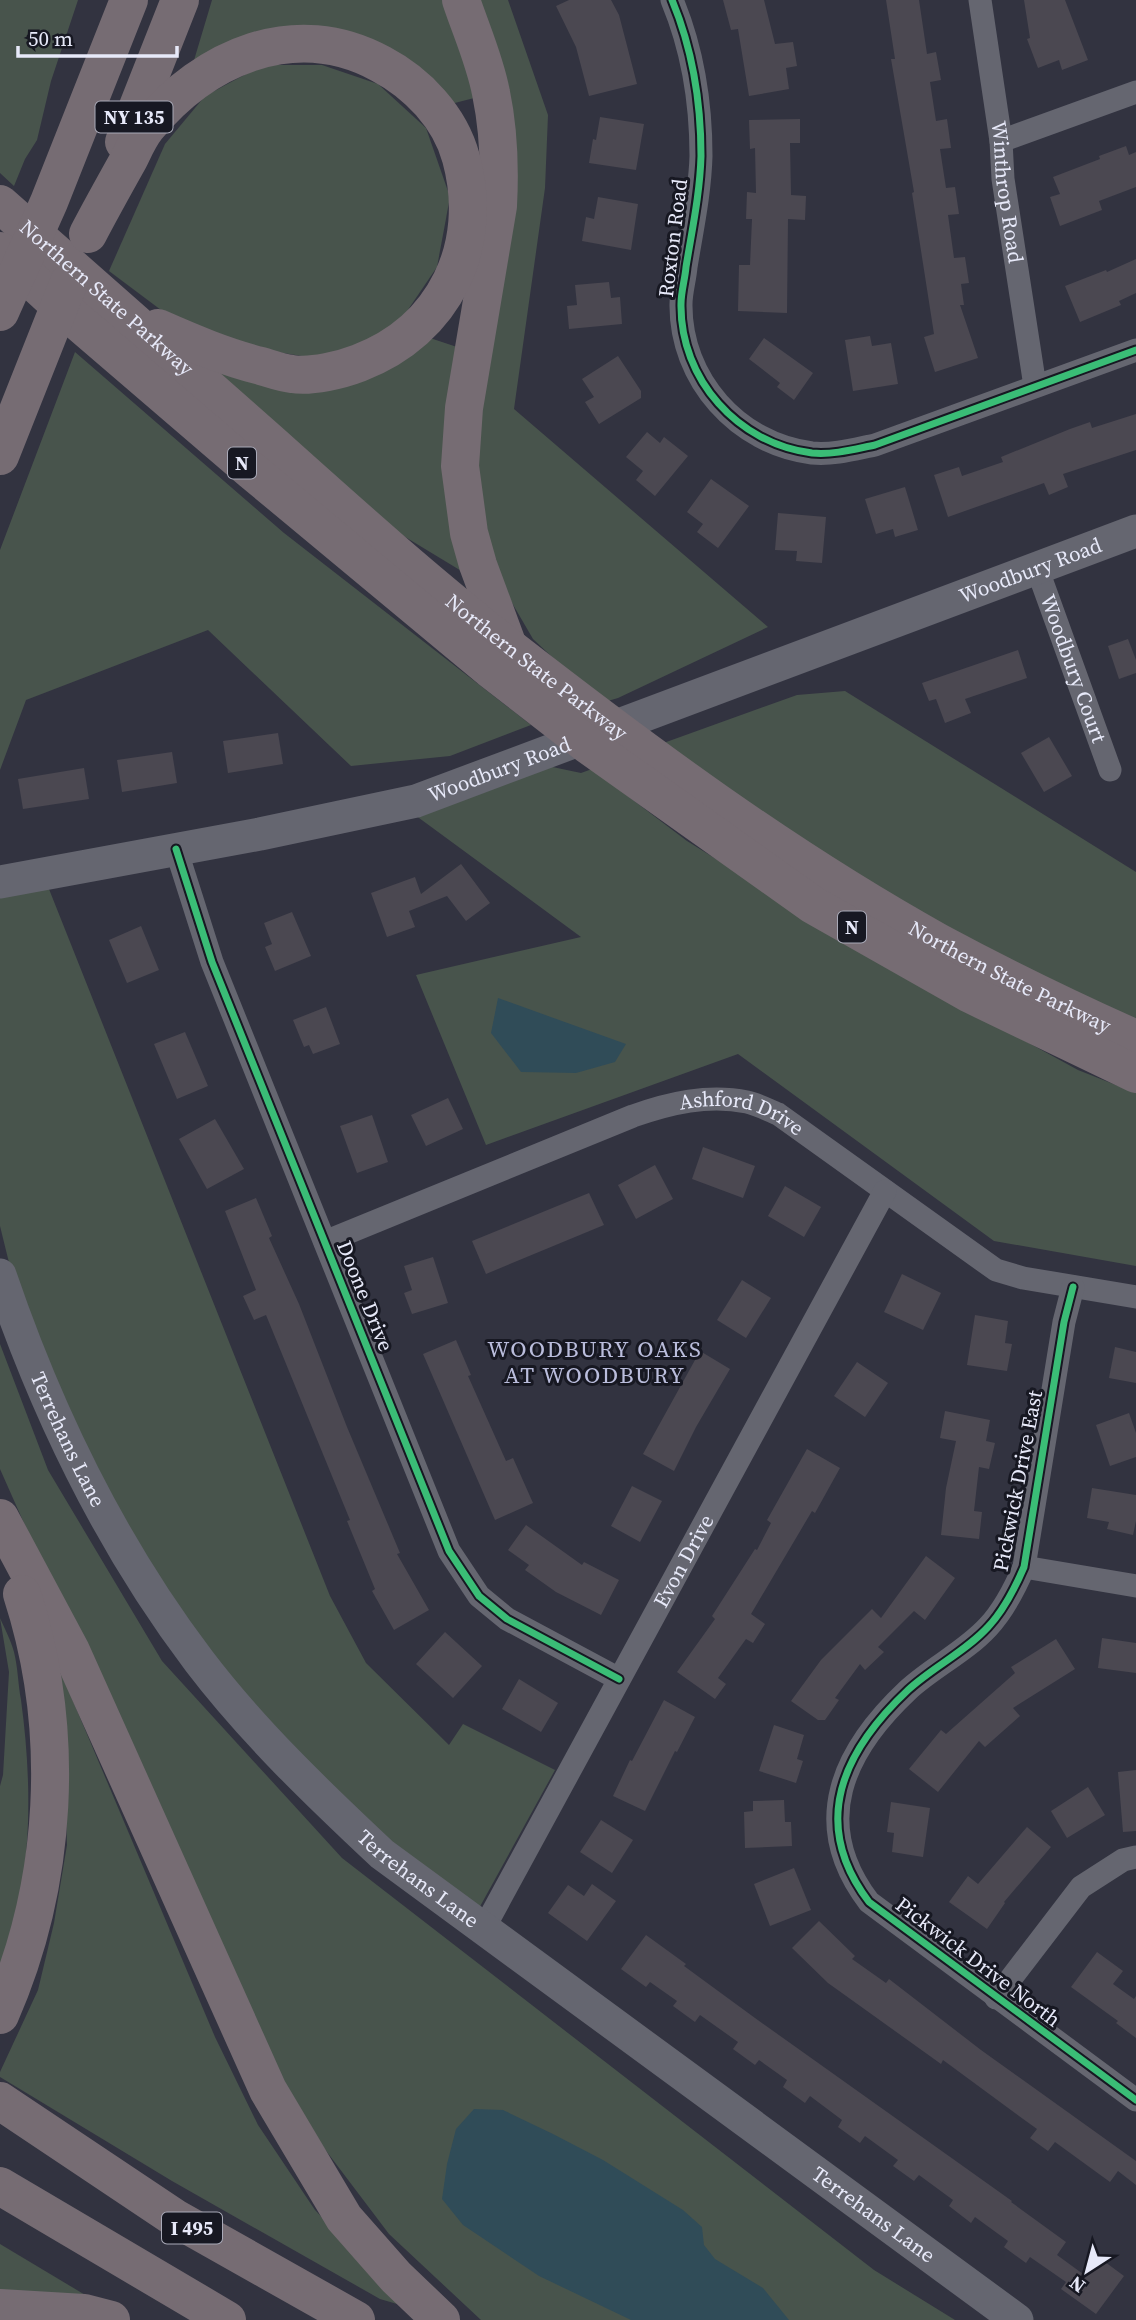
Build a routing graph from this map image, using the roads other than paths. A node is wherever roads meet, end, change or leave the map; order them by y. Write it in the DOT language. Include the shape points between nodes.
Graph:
graph roads {
  1 [pos="111,0"];
  2 [pos="129,0"];
  3 [pos="180,0"];
  4 [pos="461,0"];
  5 [pos="672,0"];
  6 [pos="980,0"];
  7 [pos="1136,92"];
  8 [pos="1001,141"];
  9 [pos="49,202"];
  10 [pos="0,204"];
  11 [pos="88,233"];
  12 [pos="0,251"];
  13 [pos="0,312"];
  14 [pos="126,314"];
  15 [pos="1136,349"];
  16 [pos="1035,386"];
  17 [pos="0,456"];
  18 [pos="1136,531"];
  19 [pos="1037,568"];
  20 [pos="509,648"];
  21 [pos="1110,769"];
  22 [pos="176,849"];
  23 [pos="0,882"];
  24 [pos="1136,1039"];
  25 [pos="1136,1074"];
  26 [pos="885,1191"];
  27 [pos="325,1242"];
  28 [pos="0,1275"];
  29 [pos="1073,1287"];
  30 [pos="1136,1297"];
  31 [pos="0,1518"];
  32 [pos="0,1532"];
  33 [pos="1024,1567"];
  34 [pos="1136,1586"];
  35 [pos="619,1679"];
  36 [pos="838,1824"];
  37 [pos="1136,1857"];
  38 [pos="483,1930"];
  39 [pos="996,1998"];
  40 [pos="0,2015"];
  41 [pos="1136,2100"];
  42 [pos="0,2101"];
  43 [pos="0,2186"];
  44 [pos="0,2308"];
  45 [pos="111,2320"];
  46 [pos="227,2320"];
  47 [pos="356,2320"];
  48 [pos="441,2320"];
  49 [pos="1017,2320"];
  1 -- 9 [label="highway"];
  2 -- 9 [label="highway, NY 135"];
  3 -- 11 [label="highway, NY 135"];
  4 -- 20 [label="highway" via="491,91 500,174 464,408 460,466 469,533"];
  5 -- 16 [label="street, Roxton Road" via="690,55 700,144 697,199 681,303 684,337 695,372 714,400 770,443 835,453 875,445"];
  6 -- 8 [label="street, Winthrop Road"];
  7 -- 8 [label="street"];
  8 -- 16 [label="street, Winthrop Road"];
  9 -- 13 [label="highway, NY 135"];
  10 -- 14 [label="highway, Northern State Parkway / N"];
  11 -- 14 [label="highway" via="145,129 176,96 208,73 257,50 307,42 372,59 397,72 445,122 460,155 468,191 464,246 443,299 413,332 381,355 342,370 293,375 223,357"];
  11 -- 17 [label="highway, NY 135"];
  12 -- 25 [label="highway, Northern State Parkway / N" via="251,471 588,745 813,905 970,994"];
  14 -- 20 [label="highway, Northern State Parkway / N"];
  15 -- 16 [label="street, Roxton Road"];
  18 -- 19 [label="main road, Woodbury Road"];
  19 -- 21 [label="street, Woodbury Court"];
  19 -- 22 [label="main road, Woodbury Road" via="416,801"];
  20 -- 24 [label="highway, Northern State Parkway / N" via="677,774 852,891 937,941"];
  22 -- 23 [label="main road, Woodbury Road"];
  22 -- 27 [label="street, Doone Drive" via="212,962"];
  26 -- 27 [label="street, Ashford Drive" via="778,1114 748,1102 703,1099 633,1116"];
  26 -- 29 [label="street, Ashford Drive" via="996,1270"];
  26 -- 35 [label="street, Evon Drive"];
  27 -- 35 [label="street, Doone Drive" via="460,1570 479,1596 507,1619"];
  28 -- 38 [label="main road, Terrehans Lane" via="61,1432 115,1534 200,1662 293,1770 382,1854"];
  29 -- 30 [label="street, Ashford Drive"];
  29 -- 33 [label="street, Pickwick Drive East"];
  31 -- 48 [label="highway" via="71,1651 268,2090 344,2218"];
  32 -- 40 [label="highway" via="33,1627 46,1693 51,1756 48,1831 36,1907"];
  33 -- 34 [label="street"];
  33 -- 36 [label="street, Pickwick Drive East" via="990,1626 910,1688 880,1719 841,1785"];
  35 -- 38 [label="street, Evon Drive"];
  36 -- 39 [label="street, Pickwick Drive North" via="843,1858 869,1902"];
  37 -- 39 [label="street" via="1123,1860 1081,1887"];
  38 -- 49 [label="main road, Terrehans Lane"];
  39 -- 41 [label="street, Pickwick Drive North"];
  42 -- 47 [label="highway, I 495" via="176,2218"];
  43 -- 46 [label="highway"];
  44 -- 45 [label="highway" via="84,2313"];
}
